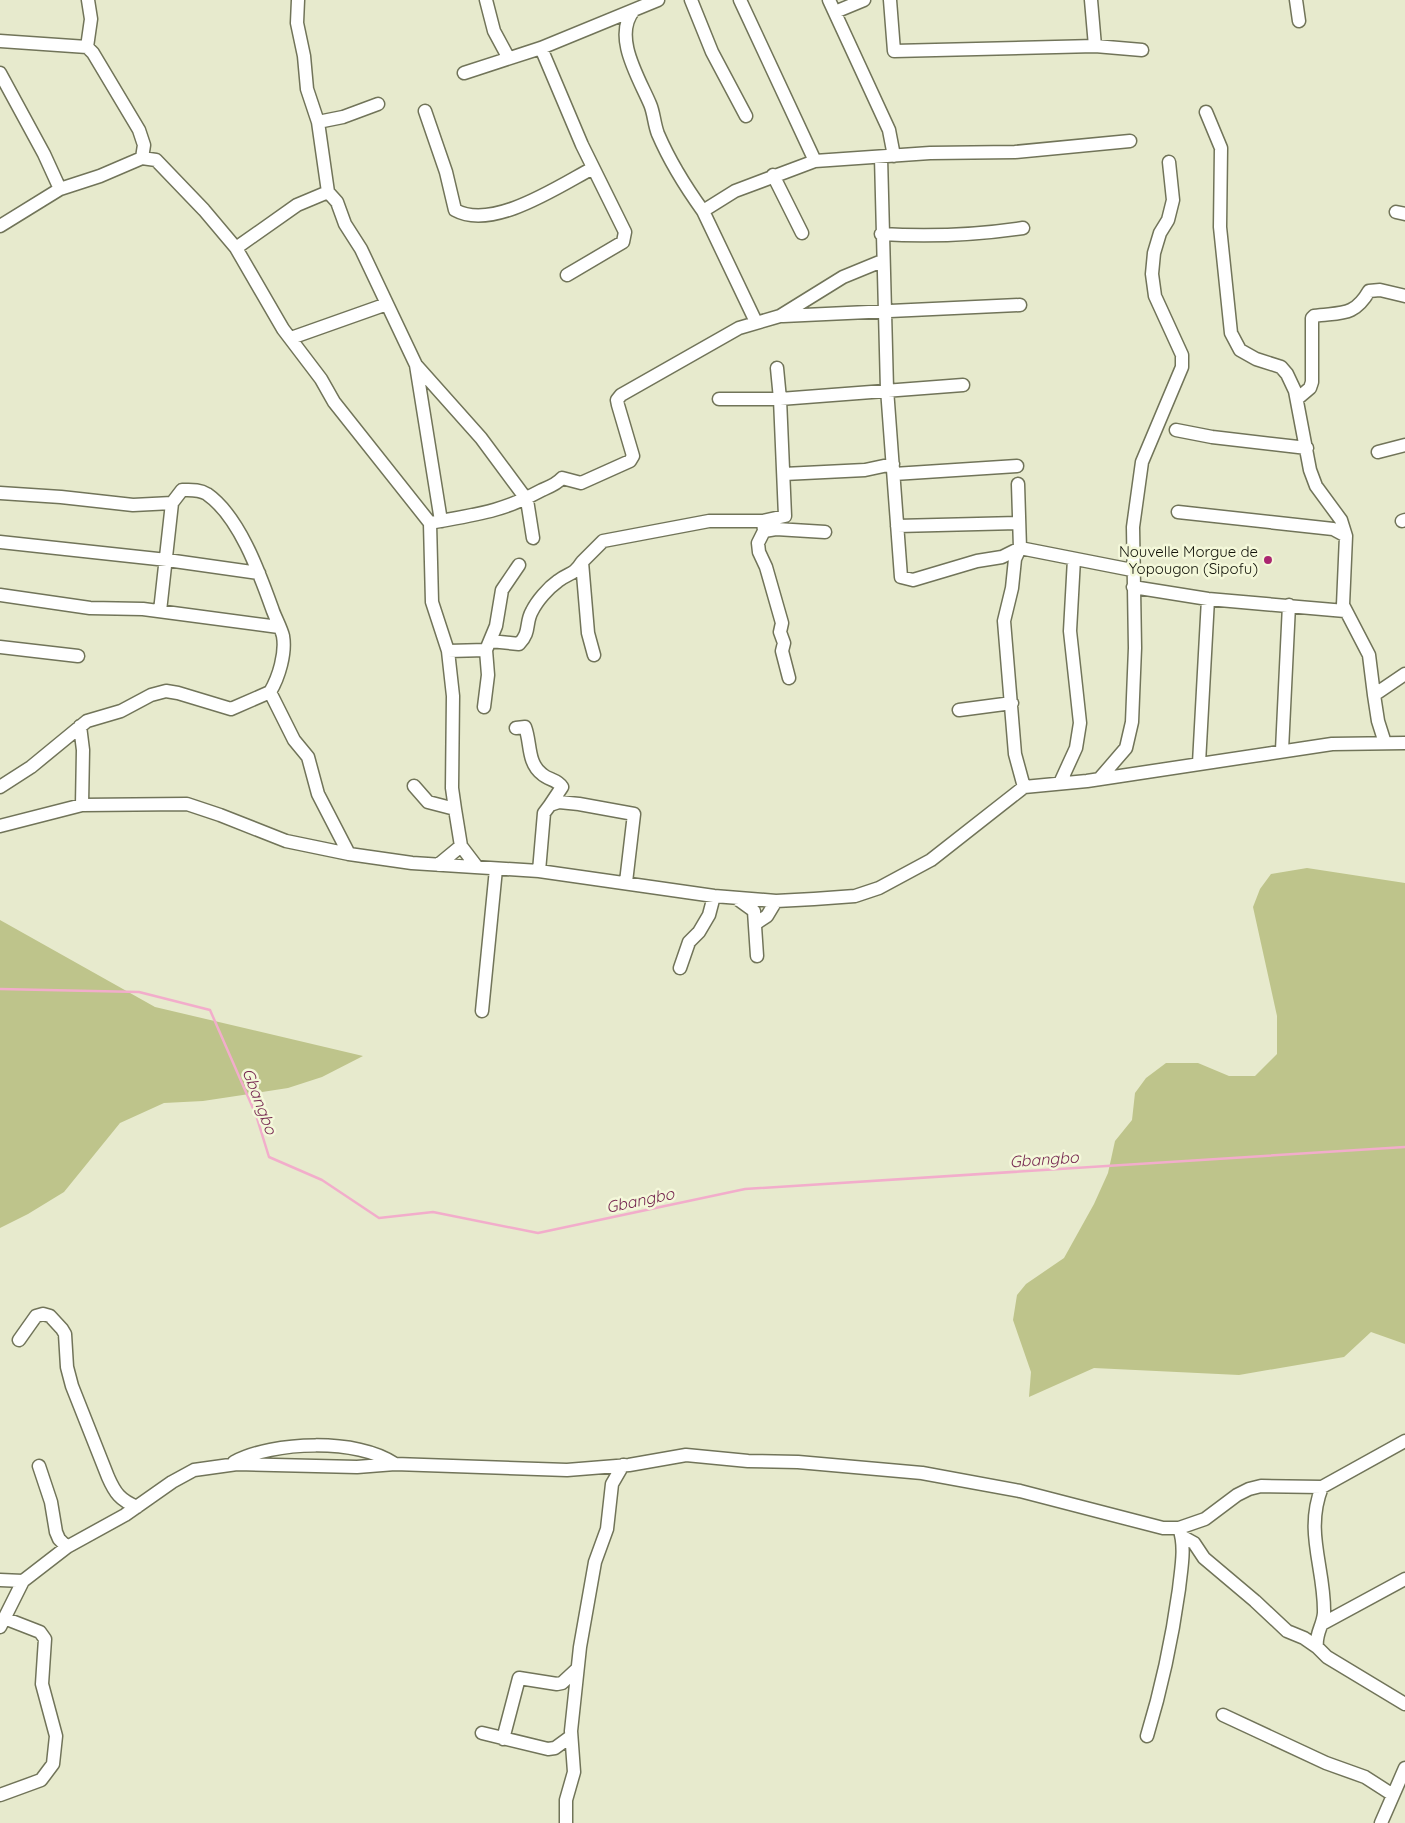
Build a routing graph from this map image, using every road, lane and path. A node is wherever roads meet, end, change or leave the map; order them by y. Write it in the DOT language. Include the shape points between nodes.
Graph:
graph roads {
  1 [pos="88,0"];
  2 [pos="298,0"];
  3 [pos="486,0"];
  4 [pos="658,0"];
  5 [pos="691,0"];
  6 [pos="740,0"];
  7 [pos="864,0"];
  8 [pos="890,0"];
  9 [pos="1091,0"];
  10 [pos="1296,0"];
  11 [pos="832,6"];
  12 [pos="634,10"];
  13 [pos="1299,21"];
  14 [pos="0,42"];
  15 [pos="1095,46"];
  16 [pos="87,47"];
  17 [pos="541,48"];
  18 [pos="1142,50"];
  19 [pos="508,57"];
  20 [pos="0,73"];
  21 [pos="464,73"];
  22 [pos="378,104"];
  23 [pos="426,111"];
  24 [pos="1206,112"];
  25 [pos="746,116"];
  26 [pos="318,122"];
  27 [pos="1130,141"];
  28 [pos="887,157"];
  29 [pos="142,158"];
  30 [pos="815,161"];
  31 [pos="1169,162"];
  32 [pos="593,168"];
  33 [pos="774,175"];
  34 [pos="60,190"];
  35 [pos="328,192"];
  36 [pos="702,211"];
  37 [pos="0,226"];
  38 [pos="1023,228"];
  39 [pos="802,233"];
  40 [pos="881,234"];
  41 [pos="236,248"];
  42 [pos="882,261"];
  43 [pos="567,275"];
  44 [pos="1405,296"];
  45 [pos="387,304"];
  46 [pos="1020,305"];
  47 [pos="884,311"];
  48 [pos="780,316"];
  49 [pos="756,322"];
  50 [pos="291,338"];
  51 [pos="416,365"];
  52 [pos="777,368"];
  53 [pos="963,385"];
  54 [pos="887,389"];
  55 [pos="719,399"];
  56 [pos="780,399"];
  57 [pos="1298,399"];
  58 [pos="1176,430"];
  59 [pos="1405,445"];
  60 [pos="1306,448"];
  61 [pos="1378,452"];
  62 [pos="1017,466"];
  63 [pos="893,469"];
  64 [pos="784,474"];
  65 [pos="1018,484"];
  66 [pos="0,493"];
  67 [pos="527,500"];
  68 [pos="172,503"];
  69 [pos="1178,512"];
  70 [pos="435,522"];
  71 [pos="1020,523"];
  72 [pos="764,526"];
  73 [pos="897,526"];
  74 [pos="825,532"];
  75 [pos="1346,536"];
  76 [pos="533,538"];
  77 [pos="0,542"];
  78 [pos="1020,548"];
  79 [pos="1074,559"];
  80 [pos="166,560"];
  81 [pos="582,562"];
  82 [pos="520,565"];
  83 [pos="1132,570"];
  84 [pos="259,573"];
  85 [pos="1133,586"];
  86 [pos="0,595"];
  87 [pos="1208,599"];
  88 [pos="1289,605"];
  89 [pos="160,611"];
  90 [pos="1345,611"];
  91 [pos="279,627"];
  92 [pos="488,646"];
  93 [pos="0,647"];
  94 [pos="448,651"];
  95 [pos="594,655"];
  96 [pos="78,656"];
  97 [pos="1405,674"];
  98 [pos="789,678"];
  99 [pos="270,692"];
  100 [pos="1374,695"];
  101 [pos="1012,703"];
  102 [pos="484,707"];
  103 [pos="959,710"];
  104 [pos="80,726"];
  105 [pos="516,728"];
  106 [pos="1385,743"];
  107 [pos="1405,743"];
  108 [pos="1282,750"];
  109 [pos="1200,763"];
  110 [pos="1101,778"];
  111 [pos="1060,783"];
  112 [pos="414,786"];
  113 [pos="0,787"];
  114 [pos="1024,787"];
  115 [pos="82,805"];
  116 [pos="550,805"];
  117 [pos="455,809"];
  118 [pos="0,826"];
  119 [pos="460,846"];
  120 [pos="349,854"];
  121 [pos="438,865"];
  122 [pos="477,867"];
  123 [pos="496,869"];
  124 [pos="539,871"];
  125 [pos="626,882"];
  126 [pos="714,896"];
  127 [pos="736,898"];
  128 [pos="776,901"];
  129 [pos="755,924"];
  130 [pos="757,956"];
  131 [pos="680,968"];
  132 [pos="482,1011"];
  133 [pos="19,1340"];
  134 [pos="1405,1441"];
  135 [pos="229,1464"];
  136 [pos="395,1464"];
  137 [pos="40,1466"];
  138 [pos="620,1470"];
  139 [pos="1322,1487"];
  140 [pos="137,1507"];
  141 [pos="1181,1533"];
  142 [pos="67,1547"];
  143 [pos="1405,1579"];
  144 [pos="0,1580"];
  145 [pos="23,1580"];
  146 [pos="2,1622"];
  147 [pos="1322,1624"];
  148 [pos="1317,1647"];
  149 [pos="576,1670"];
  150 [pos="1405,1704"];
  151 [pos="1223,1715"];
  152 [pos="482,1733"];
  153 [pos="1147,1736"];
  154 [pos="570,1737"];
  155 [pos="503,1739"];
  156 [pos="1405,1771"];
  157 [pos="0,1795"];
  158 [pos="1393,1795"];
  159 [pos="566,1823"];
  160 [pos="1381,1823"];
  1 -- 16 [label="street" via="91,19"];
  2 -- 26 [label="street" via="297,23 307,89"];
  3 -- 19 [label="street" via="494,31"];
  4 -- 12 [label="street"];
  5 -- 25 [label="street" via="712,52"];
  6 -- 30 [label="street"];
  7 -- 11 [label="street"];
  8 -- 15 [label="street" via="894,51"];
  9 -- 15 [label="street"];
  10 -- 13 [label="street"];
  11 -- 28 [label="street" via="889,130"];
  12 -- 17 [label="street"];
  12 -- 36 [label="street" via="628,17 626,37 657,132 680,179"];
  14 -- 16 [label="street"];
  15 -- 18 [label="street"];
  16 -- 29 [label="street" via="139,130 144,144"];
  17 -- 19 [label="street"];
  17 -- 32 [label="street"];
  19 -- 21 [label="street"];
  20 -- 34 [label="street"];
  22 -- 26 [label="street" via="344,117"];
  23 -- 32 [label="street" via="458,212 471,216 510,210"];
  24 -- 57 [label="street" via="1221,148 1220,227 1231,333 1240,350 1281,367"];
  26 -- 35 [label="street"];
  27 -- 28 [label="street" via="1015,152"];
  28 -- 30 [label="street"];
  28 -- 40 [label="street"];
  29 -- 34 [label="street"];
  29 -- 41 [label="street" via="156,160"];
  30 -- 33 [label="street"];
  31 -- 83 [label="street" via="1173,200 1158,240 1152,274 1155,296 1182,354 1182,368 1142,462 1133,527"];
  32 -- 43 [label="street" via="623,226 625,237 620,244"];
  33 -- 36 [label="street" via="720,198"];
  33 -- 39 [label="street"];
  34 -- 37 [label="street"];
  35 -- 41 [label="street" via="297,206"];
  35 -- 45 [label="street" via="337,202 345,224 361,249"];
  36 -- 49 [label="street"];
  38 -- 40 [label="street" via="970,234"];
  40 -- 42 [label="street"];
  41 -- 50 [label="street"];
  42 -- 47 [label="street"];
  42 -- 48 [label="street" via="843,277"];
  44 -- 57 [label="street" via="1380,290 1369,291 1353,311 1314,316 1312,382"];
  45 -- 50 [label="street"];
  45 -- 51 [label="street"];
  46 -- 47 [label="street"];
  47 -- 48 [label="street"];
  47 -- 54 [label="street"];
  48 -- 49 [label="street"];
  49 -- 67 [label="street" via="739,328 621,395 617,400 633,456 630,461 581,483 562,478"];
  50 -- 70 [label="street" via="334,402"];
  51 -- 67 [label="street" via="482,438"];
  51 -- 70 [label="street"];
  52 -- 56 [label="street"];
  53 -- 54 [label="street"];
  54 -- 56 [label="street"];
  54 -- 63 [label="street"];
  55 -- 56 [label="street"];
  56 -- 64 [label="street"];
  57 -- 60 [label="street"];
  58 -- 60 [label="street"];
  59 -- 61 [label="street"];
  60 -- 75 [label="street" via="1316,486 1341,520"];
  62 -- 63 [label="street"];
  63 -- 64 [label="street"];
  63 -- 73 [label="street"];
  64 -- 72 [label="street" via="785,516"];
  65 -- 71 [label="street"];
  66 -- 68 [label="street" via="132,505"];
  67 -- 70 [label="street" via="480,515"];
  67 -- 76 [label="street"];
  68 -- 80 [label="street"];
  68 -- 84 [label="street" via="182,490 207,494 226,515"];
  69 -- 75 [label="street" via="1333,529"];
  70 -- 94 [label="street" via="432,602"];
  71 -- 73 [label="street"];
  71 -- 78 [label="street"];
  72 -- 74 [label="street"];
  72 -- 81 [label="street" via="709,521 603,541"];
  72 -- 98 [label="street" via="758,543 759,552 782,623 782,651"];
  73 -- 78 [label="street" via="901,577 906,580 1002,557"];
  75 -- 90 [label="street" via="1342,595"];
  77 -- 80 [label="street"];
  78 -- 79 [label="street"];
  78 -- 101 [label="street" via="1015,559 1004,622"];
  79 -- 83 [label="street"];
  79 -- 111 [label="street" via="1070,631 1080,723 1076,748"];
  80 -- 84 [label="street"];
  80 -- 89 [label="street"];
  81 -- 92 [label="street" via="575,574 560,580 543,596 531,612 527,634 519,644"];
  81 -- 95 [label="street" via="588,633"];
  82 -- 92 [label="street" via="502,590 496,626"];
  83 -- 85 [label="street"];
  84 -- 91 [label="street"];
  85 -- 87 [label="street"];
  85 -- 110 [label="street" via="1136,648 1132,722 1126,748"];
  86 -- 89 [label="street" via="90,608"];
  87 -- 88 [label="street"];
  87 -- 109 [label="street"];
  88 -- 90 [label="street"];
  88 -- 108 [label="street"];
  89 -- 91 [label="street"];
  90 -- 100 [label="street" via="1369,655"];
  91 -- 99 [label="street" via="283,650"];
  92 -- 94 [label="street"];
  92 -- 102 [label="street"];
  93 -- 96 [label="street"];
  94 -- 117 [label="street" via="453,696 452,788"];
  97 -- 100 [label="street"];
  99 -- 104 [label="street" via="232,709 166,691"];
  99 -- 120 [label="street" via="294,740 308,757 322,802"];
  100 -- 106 [label="street"];
  101 -- 103 [label="street"];
  101 -- 114 [label="street" via="1016,754"];
  104 -- 113 [label="street" via="31,767"];
  104 -- 115 [label="street"];
  105 -- 116 [label="street" via="525,727 533,762 541,774 559,782 562,787"];
  106 -- 107 [label="street"];
  106 -- 108 [label="street" via="1332,744"];
  108 -- 109 [label="street"];
  109 -- 110 [label="street"];
  110 -- 111 [label="street"];
  111 -- 114 [label="street"];
  112 -- 117 [label="street" via="428,802"];
  114 -- 128 [label="street" via="931,860 879,888 855,896"];
  115 -- 118 [label="street"];
  115 -- 120 [label="street" via="187,804 286,841"];
  116 -- 124 [label="street" via="544,813"];
  116 -- 125 [label="street" via="559,802 634,814"];
  117 -- 119 [label="street"];
  119 -- 121 [label="street"];
  119 -- 122 [label="street"];
  120 -- 121 [label="street"];
  121 -- 122 [label="street"];
  122 -- 123 [label="street"];
  123 -- 124 [label="street"];
  123 -- 132 [label="street"];
  124 -- 125 [label="street"];
  125 -- 126 [label="street"];
  126 -- 127 [label="street"];
  126 -- 131 [label="street" via="709,915 699,932 688,942"];
  127 -- 128 [label="street"];
  127 -- 129 [label="street" via="754,911"];
  128 -- 129 [label="street" via="767,916"];
  129 -- 130 [label="street"];
  133 -- 140 [label="street" via="36,1316 43,1314 50,1316 62,1329 72,1386 108,1477 122,1501"];
  134 -- 139 [label="street"];
  135 -- 136 [label="street" via="357,1467"];
  135 -- 136 [label="street" via="269,1449 306,1447 359,1450 384,1456"];
  135 -- 140 [label="street" via="194,1470"];
  136 -- 138 [label="street" via="567,1470 604,1467"];
  137 -- 142 [label="street" via="56,1532"];
  138 -- 141 [label="street" via="686,1455 900,1470 1020,1491"];
  138 -- 149 [label="street" via="612,1484 607,1529 595,1562"];
  139 -- 141 [label="street" via="1261,1486 1249,1489"];
  139 -- 147 [label="street" via="1315,1504 1313,1525 1324,1600"];
  140 -- 142 [label="street"];
  141 -- 148 [label="street" via="1194,1543 1204,1558 1287,1631"];
  141 -- 153 [label="street" via="1179,1584 1168,1657"];
  142 -- 145 [label="street"];
  143 -- 147 [label="street"];
  144 -- 145 [label="street"];
  145 -- 146 [label="street"];
  146 -- 157 [label="street" via="40,1632 45,1639 42,1684 56,1736 52,1764 41,1780"];
  147 -- 148 [label="street" via="1317,1634"];
  148 -- 150 [label="street" via="1327,1657"];
  149 -- 154 [label="street"];
  149 -- 155 [label="street" via="557,1684 518,1680"];
  151 -- 158 [label="street" via="1365,1777"];
  152 -- 155 [label="street"];
  154 -- 155 [label="street" via="551,1749"];
  154 -- 159 [label="street" via="574,1772 566,1800"];
  156 -- 158 [label="street"];
  158 -- 160 [label="street"];
}
